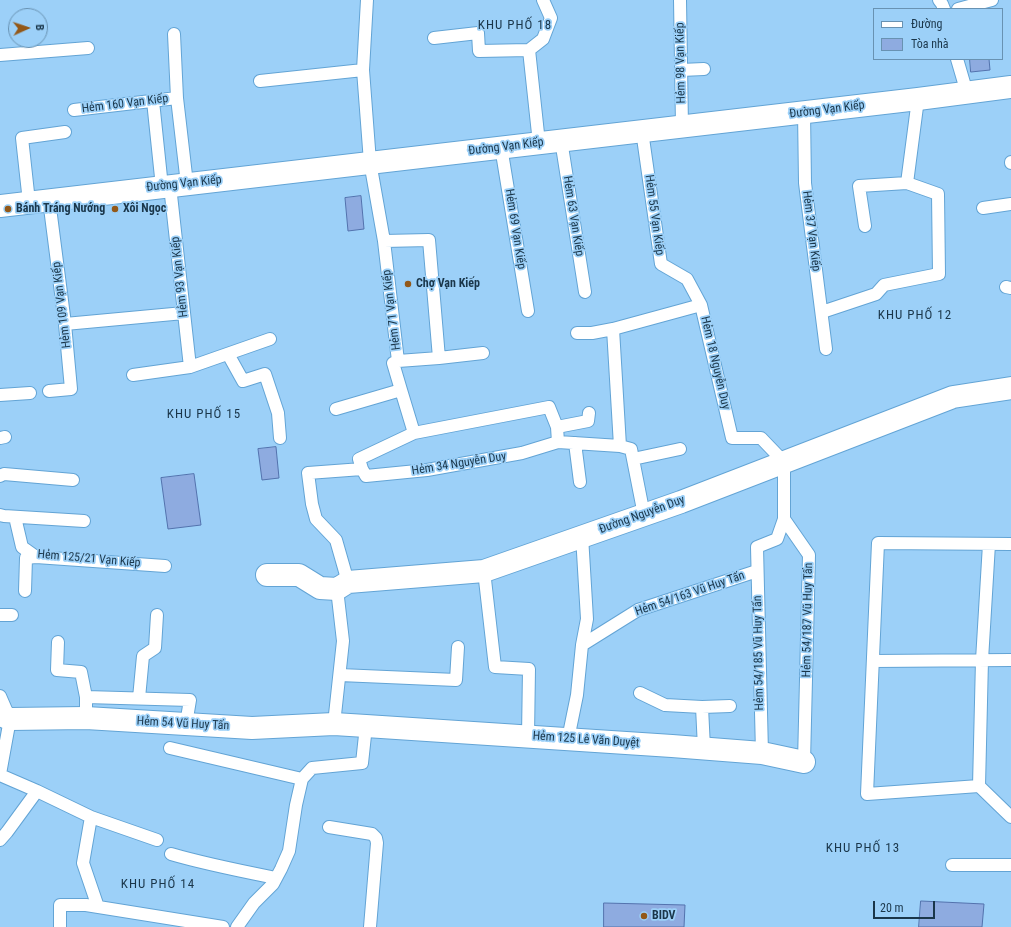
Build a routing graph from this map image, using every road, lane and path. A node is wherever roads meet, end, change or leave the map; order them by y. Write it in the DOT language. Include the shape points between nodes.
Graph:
graph roads {
  1 [pos="367,0"];
  2 [pos="543,0"];
  3 [pos="680,0"];
  4 [pos="992,0"];
  5 [pos="962,8"];
  6 [pos="174,34"];
  7 [pos="434,38"];
  8 [pos="88,48"];
  9 [pos="529,50"];
  10 [pos="0,55"];
  11 [pos="957,60"];
  12 [pos="704,69"];
  13 [pos="363,70"];
  14 [pos="681,70"];
  15 [pos="260,81"];
  16 [pos="1011,87"];
  17 [pos="967,93"];
  18 [pos="177,98"];
  19 [pos="918,99"];
  20 [pos="154,101"];
  21 [pos="74,110"];
  22 [pos="804,112"];
  23 [pos="682,126"];
  24 [pos="642,131"];
  25 [pos="65,132"];
  26 [pos="561,140"];
  27 [pos="539,143"];
  28 [pos="501,147"];
  29 [pos="370,162"];
  30 [pos="907,183"];
  31 [pos="173,185"];
  32 [pos="39,201"];
  33 [pos="1011,204"];
  34 [pos="0,206"];
  35 [pos="983,208"];
  36 [pos="865,226"];
  37 [pos="384,241"];
  38 [pos="586,292"];
  39 [pos="701,306"];
  40 [pos="528,311"];
  41 [pos="822,312"];
  42 [pos="184,313"];
  43 [pos="64,324"];
  44 [pos="613,329"];
  45 [pos="577,333"];
  46 [pos="270,338"];
  47 [pos="826,349"];
  48 [pos="483,353"];
  49 [pos="228,354"];
  50 [pos="439,358"];
  51 [pos="398,361"];
  52 [pos="190,368"];
  53 [pos="133,375"];
  54 [pos="1011,388"];
  55 [pos="401,390"];
  56 [pos="49,391"];
  57 [pos="30,393"];
  58 [pos="0,395"];
  59 [pos="336,408"];
  60 [pos="589,412"];
  61 [pos="557,427"];
  62 [pos="414,433"];
  63 [pos="280,438"];
  64 [pos="558,442"];
  65 [pos="575,443"];
  66 [pos="620,446"];
  67 [pos="680,449"];
  68 [pos="633,459"];
  69 [pos="784,462"];
  70 [pos="362,469"];
  71 [pos="0,476"];
  72 [pos="73,480"];
  73 [pos="580,482"];
  74 [pos="644,514"];
  75 [pos="0,515"];
  76 [pos="15,517"];
  77 [pos="784,519"];
  78 [pos="84,521"];
  79 [pos="582,536"];
  80 [pos="988,544"];
  81 [pos="1011,544"];
  82 [pos="36,557"];
  83 [pos="165,566"];
  84 [pos="484,571"];
  85 [pos="757,571"];
  86 [pos="267,575"];
  87 [pos="343,585"];
  88 [pos="25,591"];
  89 [pos="158,615"];
  90 [pos="58,642"];
  91 [pos="582,645"];
  92 [pos="458,647"];
  93 [pos="982,660"];
  94 [pos="1011,660"];
  95 [pos="874,661"];
  96 [pos="340,675"];
  97 [pos="640,693"];
  98 [pos="0,696"];
  99 [pos="86,697"];
  100 [pos="139,698"];
  101 [pos="730,706"];
  102 [pos="702,707"];
  103 [pos="5,717"];
  104 [pos="86,718"];
  105 [pos="186,724"];
  106 [pos="334,724"];
  107 [pos="366,726"];
  108 [pos="528,736"];
  109 [pos="568,739"];
  110 [pos="170,748"];
  111 [pos="704,748"];
  112 [pos="762,753"];
  113 [pos="804,762"];
  114 [pos="0,774"];
  115 [pos="302,779"];
  116 [pos="979,786"];
  117 [pos="37,791"];
  118 [pos="91,817"];
  119 [pos="1011,817"];
  120 [pos="329,827"];
  121 [pos="0,840"];
  122 [pos="157,840"];
  123 [pos="171,854"];
  124 [pos="952,865"];
  125 [pos="1011,865"];
  126 [pos="276,878"];
  127 [pos="98,907"];
  128 [pos="60,927"];
  129 [pos="222,927"];
  130 [pos="237,927"];
  131 [pos="370,927"];
  1 -- 13 [label="lane, Hẻm 71 Vạn Kiếp"];
  2 -- 9 [label="lane" via="551,18 543,39"];
  3 -- 14 [label="lane, Hẻm 98 Vạn Kiếp"];
  4 -- 5 [label="lane"];
  6 -- 18 [label="lane, Hẻm 160 Vạn Kiếp"];
  7 -- 9 [label="lane" via="478,33 479,51"];
  8 -- 10 [label="lane"];
  9 -- 27 [label="lane"];
  11 -- 17 [label="lane"];
  12 -- 14 [label="lane"];
  13 -- 15 [label="lane"];
  13 -- 29 [label="lane, Hẻm 71 Vạn Kiếp"];
  14 -- 23 [label="lane, Hẻm 98 Vạn Kiếp"];
  16 -- 17 [label="street, Đường Vạn Kiếp"];
  17 -- 19 [label="street, Đường Vạn Kiếp"];
  18 -- 20 [label="lane, Hẻm 160 Vạn Kiếp"];
  18 -- 31 [label="lane, Hẻm 160 Vạn Kiếp"];
  19 -- 22 [label="street, Đường Vạn Kiếp"];
  19 -- 30 [label="lane"];
  20 -- 21 [label="lane, Hẻm 160 Vạn Kiếp"];
  20 -- 31 [label="lane"];
  22 -- 23 [label="street, Đường Vạn Kiếp"];
  22 -- 41 [label="lane, Hẻm 37 Vạn Kiếp" via="805,183"];
  23 -- 24 [label="street, Đường Vạn Kiếp"];
  24 -- 26 [label="street, Đường Vạn Kiếp"];
  24 -- 39 [label="lane, Hẻm 55 Vạn Kiếp" via="661,264 687,279"];
  25 -- 32 [label="lane, Hẻm 109 Vạn Kiếp" via="22,138"];
  26 -- 27 [label="street, Đường Vạn Kiếp"];
  26 -- 38 [label="lane, Hẻm 63 Vạn Kiếp"];
  27 -- 28 [label="street, Đường Vạn Kiếp"];
  28 -- 29 [label="street, Đường Vạn Kiếp"];
  28 -- 40 [label="lane, Hẻm 69 Vạn Kiếp"];
  29 -- 31 [label="street, Đường Vạn Kiếp"];
  29 -- 37 [label="lane, Hẻm 71 Vạn Kiếp"];
  30 -- 36 [label="lane" via="859,186"];
  30 -- 41 [label="lane" via="938,194 939,274 884,285 876,294"];
  31 -- 32 [label="street, Đường Vạn Kiếp"];
  31 -- 42 [label="lane, Hẻm 93 Vạn Kiếp"];
  32 -- 34 [label="street, Đường Vạn Kiếp"];
  32 -- 43 [label="lane, Hẻm 109 Vạn Kiếp"];
  33 -- 35 [label="lane"];
  37 -- 50 [label="lane" via="429,240"];
  37 -- 51 [label="lane, Hẻm 71 Vạn Kiếp"];
  39 -- 44 [label="lane, Hẻm 18 Nguyễn Duy"];
  39 -- 69 [label="lane, Hẻm 18 Nguyễn Duy" via="732,438 761,438"];
  41 -- 47 [label="lane, Hẻm 37 Vạn Kiếp"];
  42 -- 43 [label="lane"];
  42 -- 52 [label="lane, Hẻm 93 Vạn Kiếp"];
  43 -- 56 [label="lane, Hẻm 109 Vạn Kiếp" via="71,389"];
  44 -- 45 [label="lane, Hẻm 18 Nguyễn Duy"];
  44 -- 66 [label="lane"];
  46 -- 49 [label="lane"];
  48 -- 50 [label="lane, Hẻm 71 Vạn Kiếp"];
  49 -- 52 [label="lane"];
  49 -- 63 [label="lane" via="243,381 265,374 278,413"];
  50 -- 51 [label="lane, Hẻm 71 Vạn Kiếp"];
  51 -- 55 [label="lane" via="393,363"];
  52 -- 53 [label="lane"];
  54 -- 69 [label="street, Đường Nguyễn Duy" via="953,397"];
  55 -- 59 [label="lane"];
  55 -- 62 [label="lane"];
  57 -- 58 [label="lane"];
  60 -- 61 [label="lane" via="588,421"];
  61 -- 62 [label="lane" via="549,407"];
  61 -- 64 [label="lane"];
  62 -- 70 [label="lane" via="359,459"];
  64 -- 65 [label="lane, Hẻm 34 Nguyễn Duy"];
  64 -- 70 [label="lane, Hẻm 34 Nguyễn Duy" via="522,453 427,470 366,476"];
  65 -- 66 [label="lane, Hẻm 34 Nguyễn Duy"];
  65 -- 73 [label="lane"];
  66 -- 68 [label="lane" via="631,449"];
  67 -- 68 [label="lane"];
  68 -- 74 [label="lane"];
  69 -- 74 [label="street, Đường Nguyễn Duy"];
  69 -- 77 [label="lane"];
  70 -- 87 [label="lane, Hẻm 34 Nguyễn Duy" via="308,473 316,518 336,540"];
  71 -- 72 [label="lane" via="4,474"];
  74 -- 79 [label="street, Đường Nguyễn Duy"];
  75 -- 76 [label="lane"];
  76 -- 78 [label="lane"];
  76 -- 82 [label="lane, Hẻm 125/21 Vạn Kiếp" via="22,548"];
  77 -- 85 [label="lane, Hẻm 54/185 Vũ Huy Tấn" via="777,539 757,547"];
  77 -- 113 [label="lane, Hẻm 54/187 Vũ Huy Tấn" via="809,555"];
  79 -- 84 [label="street, Đường Nguyễn Duy"];
  79 -- 91 [label="lane" via="586,619"];
  80 -- 81 [label="lane"];
  80 -- 93 [label="lane"];
  80 -- 95 [label="lane" via="878,542"];
  82 -- 83 [label="lane, Hẻm 125/21 Vạn Kiếp"];
  82 -- 88 [label="lane" via="26,558"];
  84 -- 87 [label="street, Đường Nguyễn Duy"];
  84 -- 108 [label="lane" via="495,668 529,670"];
  85 -- 91 [label="lane, Hẻm 54/163 Vũ Huy Tấn" via="638,610"];
  85 -- 112 [label="lane, Hẻm 54/185 Vũ Huy Tấn"];
  86 -- 87 [label="street, Đường Nguyễn Duy" via="299,575 320,588"];
  87 -- 96 [label="lane"];
  89 -- 100 [label="lane" via="156,648 143,656"];
  90 -- 99 [label="lane" via="57,670 81,672"];
  91 -- 109 [label="lane" via="578,695"];
  92 -- 96 [label="lane" via="456,680"];
  93 -- 94 [label="lane"];
  93 -- 95 [label="lane"];
  93 -- 116 [label="lane"];
  95 -- 116 [label="lane" via="867,794"];
  96 -- 106 [label="lane"];
  97 -- 102 [label="lane" via="665,705"];
  98 -- 103 [label="lane"];
  99 -- 100 [label="lane"];
  99 -- 104 [label="lane"];
  100 -- 105 [label="lane" via="190,700"];
  101 -- 102 [label="lane"];
  102 -- 111 [label="lane"];
  103 -- 104 [label="street, Hẻm 54 Vũ Huy Tấn"];
  103 -- 114 [label="lane"];
  104 -- 105 [label="street, Hẻm 54 Vũ Huy Tấn"];
  105 -- 106 [label="street, Hẻm 54 Vũ Huy Tấn" via="252,728"];
  106 -- 107 [label="street, Hẻm 54 Vũ Huy Tấn"];
  107 -- 108 [label="street, Hẻm 125 Lê Văn Duyệt"];
  107 -- 115 [label="lane" via="362,763 312,768"];
  108 -- 109 [label="street, Hẻm 125 Lê Văn Duyệt"];
  109 -- 111 [label="street, Hẻm 125 Lê Văn Duyệt"];
  110 -- 115 [label="lane"];
  111 -- 112 [label="street, Hẻm 125 Lê Văn Duyệt"];
  112 -- 113 [label="street, Hẻm 125 Lê Văn Duyệt"];
  114 -- 117 [label="lane"];
  115 -- 126 [label="lane" via="289,851"];
  116 -- 119 [label="lane"];
  117 -- 118 [label="lane"];
  117 -- 121 [label="lane"];
  118 -- 122 [label="lane"];
  118 -- 127 [label="lane" via="83,863"];
  120 -- 131 [label="lane" via="372,834 376,838"];
  123 -- 126 [label="lane"];
  124 -- 125 [label="lane"];
  126 -- 130 [label="lane"];
  127 -- 128 [label="lane" via="60,905"];
  127 -- 129 [label="lane"];
}
